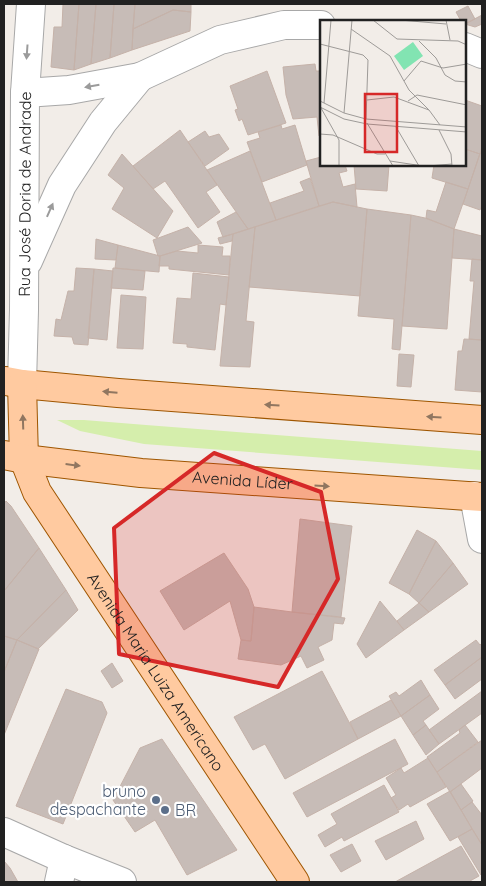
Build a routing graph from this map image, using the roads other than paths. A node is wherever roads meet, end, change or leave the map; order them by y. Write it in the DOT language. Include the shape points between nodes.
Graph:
graph roads {
  1 [pos="31,4"];
  2 [pos="320,26"];
  3 [pos="466,48"];
  4 [pos="482,54"];
  5 [pos="140,76"];
  6 [pos="25,93"];
  7 [pos="24,271"];
  8 [pos="13,382"];
  9 [pos="482,420"];
  10 [pos="14,457"];
  11 [pos="478,497"];
  12 [pos="482,539"];
  13 [pos="4,832"];
  14 [pos="61,870"];
  15 [pos="122,882"];
  16 [pos="295,882"];
  1 -- 6 [label="street, Rua José Doria de Andrade, one-way"];
  2 -- 5 [label="street" via="284,25 220,40"];
  3 -- 4 [label="street"];
  5 -- 6 [label="street, one-way" via="69,90"];
  7 -- 5 [label="street, one-way" via="62,185 103,122"];
  6 -- 7 [label="street, Rua José Doria de Andrade"];
  7 -- 8 [label="street, Rua José Doria de Andrade" via="24,318"];
  9 -- 8 [label="main road, one-way" via="149,396"];
  10 -- 8 [label="main road, Avenida Maria Luiza Americano, one-way"];
  10 -- 11 [label="main road, Avenida Líder, one-way" via="141,473"];
  10 -- 16 [label="main road, Avenida Maria Luiza Americano"];
  11 -- 12 [label="street"];
  13 -- 14 [label="street"];
  14 -- 15 [label="street"];
}
